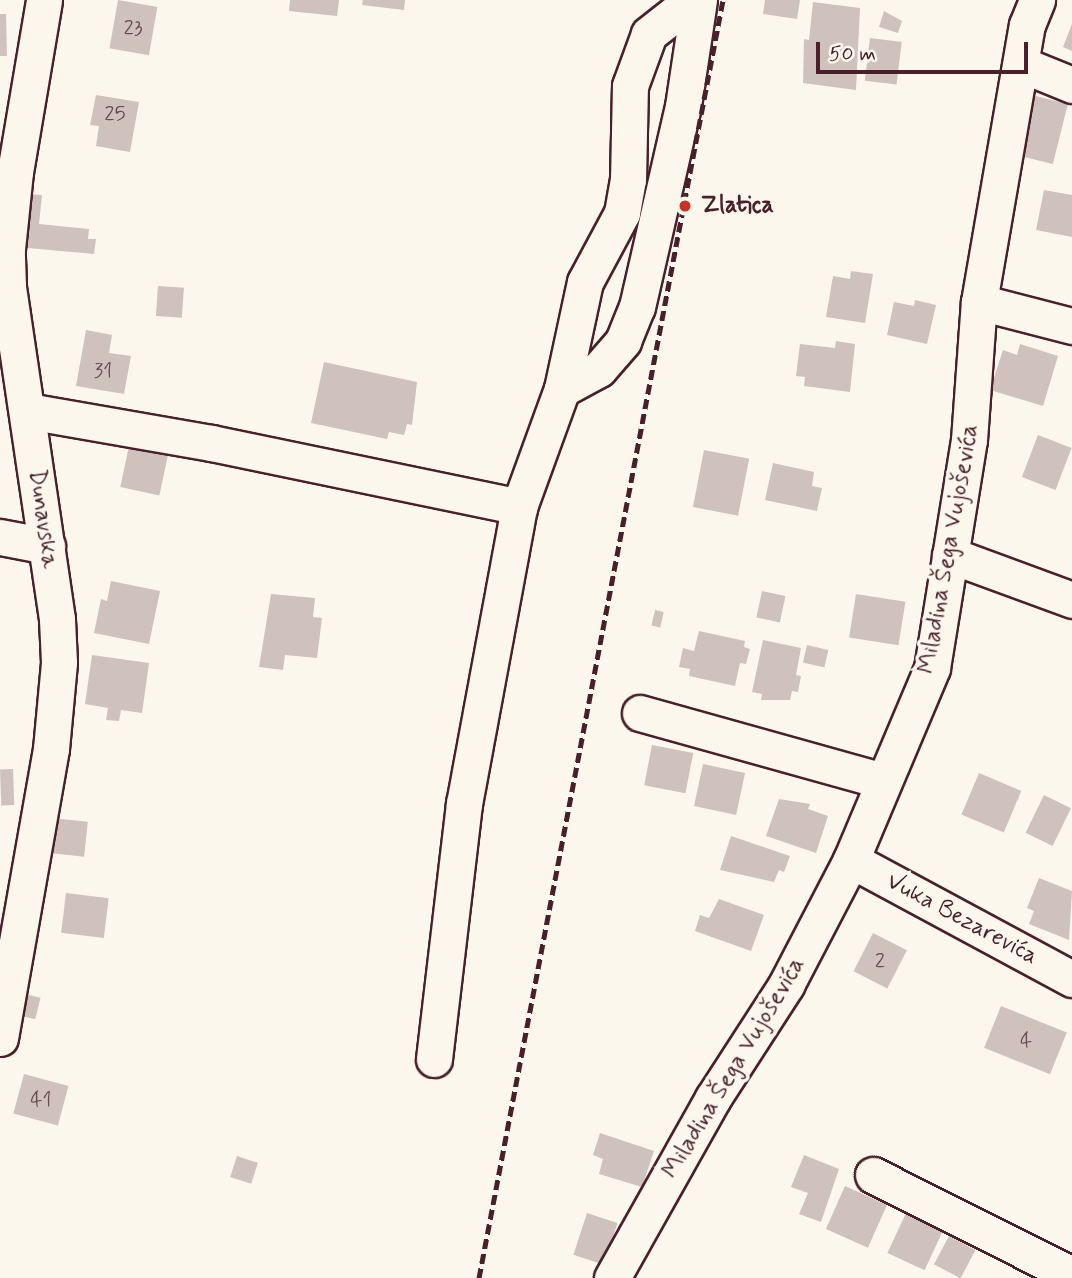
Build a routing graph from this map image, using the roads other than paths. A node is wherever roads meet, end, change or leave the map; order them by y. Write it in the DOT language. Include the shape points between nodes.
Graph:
graph roads {
  1 [pos="44,0"];
  2 [pos="692,0"];
  3 [pos="699,0"];
  4 [pos="1037,0"];
  5 [pos="1023,65"];
  6 [pos="1072,85"];
  7 [pos="979,302"];
  8 [pos="1072,326"];
  9 [pos="562,389"];
  10 [pos="28,411"];
  11 [pos="519,507"];
  12 [pos="0,537"];
  13 [pos="47,546"];
  14 [pos="950,555"];
  15 [pos="1072,600"];
  16 [pos="640,713"];
  17 [pos="884,781"];
  18 [pos="851,860"];
  19 [pos="1072,979"];
  20 [pos="0,1038"];
  21 [pos="434,1059"];
  22 [pos="873,1175"];
  23 [pos="1072,1275"];
  24 [pos="611,1278"];
  1 -- 10 [label="street, Dunavska" via="7,249"];
  2 -- 9 [label="street" via="649,34 630,86 628,180 622,213 585,282"];
  3 -- 9 [label="street" via="683,106 637,307 623,341 599,369"];
  4 -- 5 [label="street, Miladina Šega Vujoševića" via="1027,25"];
  5 -- 6 [label="street"];
  5 -- 7 [label="street, Miladina Šega Vujoševića"];
  7 -- 8 [label="street"];
  7 -- 14 [label="street, Miladina Šega Vujoševića" via="974,397"];
  9 -- 11 [label="street"];
  10 -- 11 [label="street" via="211,443"];
  10 -- 13 [label="street, Dunavska"];
  11 -- 21 [label="street" via="464,804"];
  12 -- 13 [label="street"];
  13 -- 20 [label="street, Dunavska" via="57,619 57,701"];
  14 -- 15 [label="street"];
  14 -- 17 [label="street, Miladina Šega Vujoševića" via="932,668"];
  16 -- 17 [label="street"];
  17 -- 18 [label="street, Miladina Šega Vujoševića"];
  18 -- 19 [label="street, Vuka Bezarevića"];
  18 -- 24 [label="street, Miladina Šega Vujoševića" via="786,985 713,1098"];
  22 -- 23 [label="street"];
}
